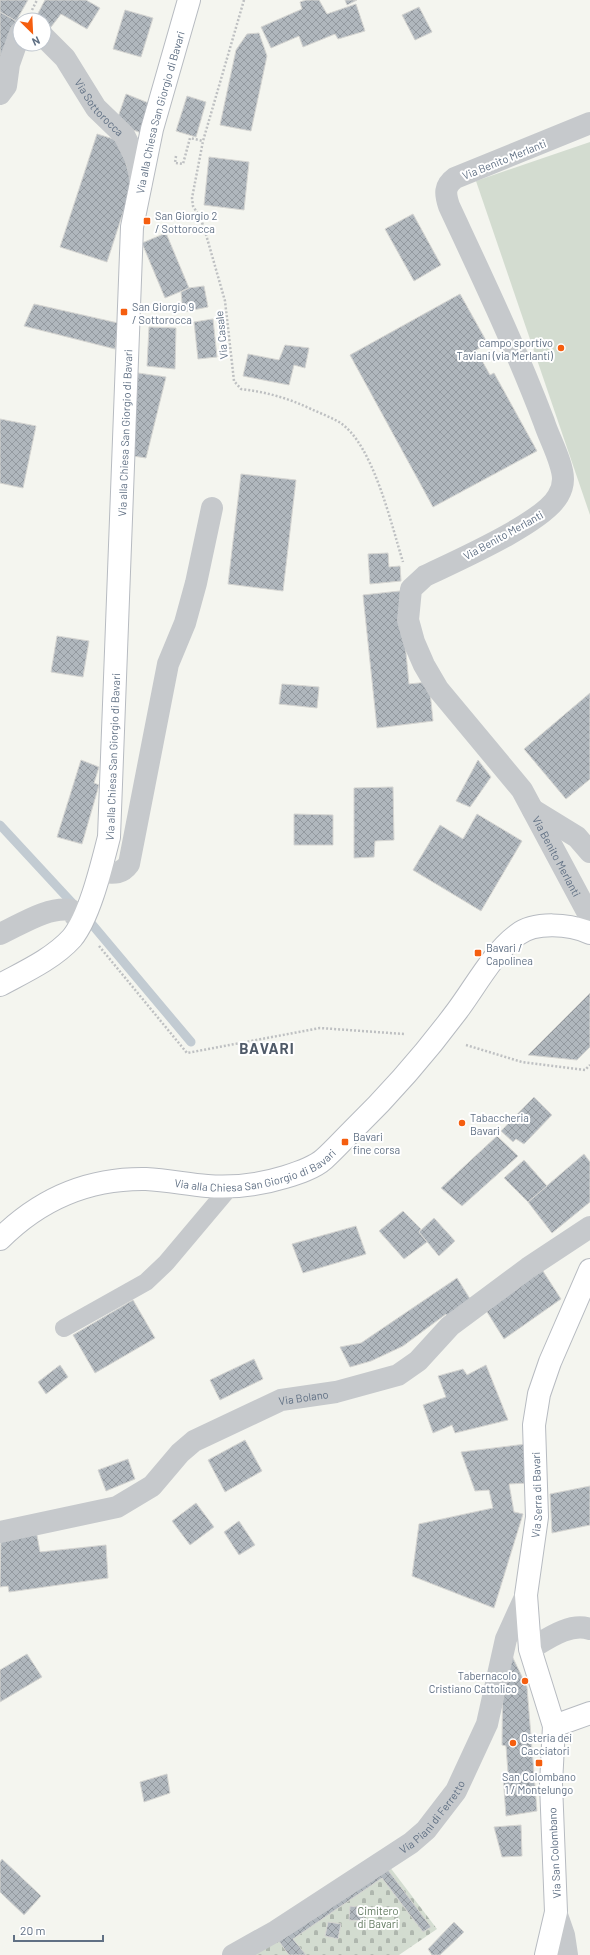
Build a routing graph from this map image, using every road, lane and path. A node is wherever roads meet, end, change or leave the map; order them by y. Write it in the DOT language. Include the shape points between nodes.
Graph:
graph roads {
  1 [pos="189,0"];
  2 [pos="244,0"];
  3 [pos="52,45"];
  4 [pos="13,52"];
  5 [pos="0,94"];
  6 [pos="590,123"];
  7 [pos="141,184"];
  8 [pos="212,508"];
  9 [pos="411,589"];
  10 [pos="532,809"];
  11 [pos="590,852"];
  12 [pos="100,872"];
  13 [pos="590,917"];
  14 [pos="81,924"];
  15 [pos="590,933"];
  16 [pos="0,934"];
  17 [pos="0,985"];
  18 [pos="404,1034"];
  19 [pos="466,1045"];
  20 [pos="590,1065"];
  21 [pos="230,1187"];
  22 [pos="590,1227"];
  23 [pos="0,1239"];
  24 [pos="590,1270"];
  25 [pos="64,1328"];
  26 [pos="0,1532"];
  27 [pos="526,1595"];
  28 [pos="590,1629"];
  29 [pos="530,1649"];
  30 [pos="590,1713"];
  31 [pos="554,1726"];
  32 [pos="556,1912"];
  33 [pos="233,1955"];
  34 [pos="546,1955"];
  35 [pos="567,1955"];
  1 -- 7 [label="street, Via alla Chiesa San Giorgio di Bavari" via="152,129"];
  2 -- 9 [label="path, Via Casale" via="203,141 192,198 207,238 225,301 234,381 241,389 289,399 340,422 351,433 362,447 374,474"];
  3 -- 7 [label="street, Via Sottorocca" via="65,58 96,108 124,135 137,161"];
  4 -- 5 [label="street" via="6,86"];
  6 -- 9 [label="street, Via Benito Merlanti" via="455,178 446,189 449,206 523,369 558,459 563,479 558,497 539,516 424,576"];
  7 -- 12 [label="street, Via alla Chiesa San Giorgio di Bavari" via="132,227 109,837"];
  8 -- 12 [label="street" via="185,623 168,664 129,864 124,871"];
  9 -- 10 [label="street, Via Benito Merlanti" via="408,620 424,665 438,689 522,790"];
  10 -- 11 [label="street" via="576,837"];
  10 -- 13 [label="street, Via Benito Merlanti"];
  12 -- 14 [label="street, Via alla Chiesa San Giorgio di Bavari"];
  14 -- 16 [label="street" via="71,910 62,908"];
  14 -- 17 [label="street, Via alla Chiesa San Giorgio di Bavari" via="72,938 46,959"];
  14 -- 18 [label="path" via="187,1053 320,1028"];
  15 -- 21 [label="street, Via alla Chiesa San Giorgio di Bavari" via="548,926 532,928 518,934 503,947 456,1013 388,1096 323,1160 300,1172 276,1180"];
  19 -- 20 [label="path" via="522,1062 585,1070"];
  21 -- 23 [label="street, Via alla Chiesa San Giorgio di Bavari" via="146,1179 94,1184 67,1192 38,1207 17,1222"];
  21 -- 25 [label="lane" via="166,1263 146,1282"];
  22 -- 26 [label="street, Via Bolano" via="528,1268 450,1326 418,1360 398,1375 336,1392 281,1400 194,1441 180,1453 152,1486 117,1507"];
  24 -- 27 [label="street, Via Serra di Bavari" via="539,1394 534,1425 537,1517"];
  27 -- 29 [label="street, Via Serra di Bavari"];
  27 -- 33 [label="street, Via Piani di Ferretto" via="506,1639 487,1724 456,1792 442,1811 411,1843 276,1931"];
  28 -- 29 [label="street" via="586,1627 562,1631"];
  29 -- 31 [label="street, Via Serra di Bavari"];
  30 -- 31 [label="street"];
  31 -- 32 [label="street, Via San Colombano" via="551,1784"];
  32 -- 34 [label="street, Via San Colombano"];
  32 -- 35 [label="street" via="564,1935"];
}
